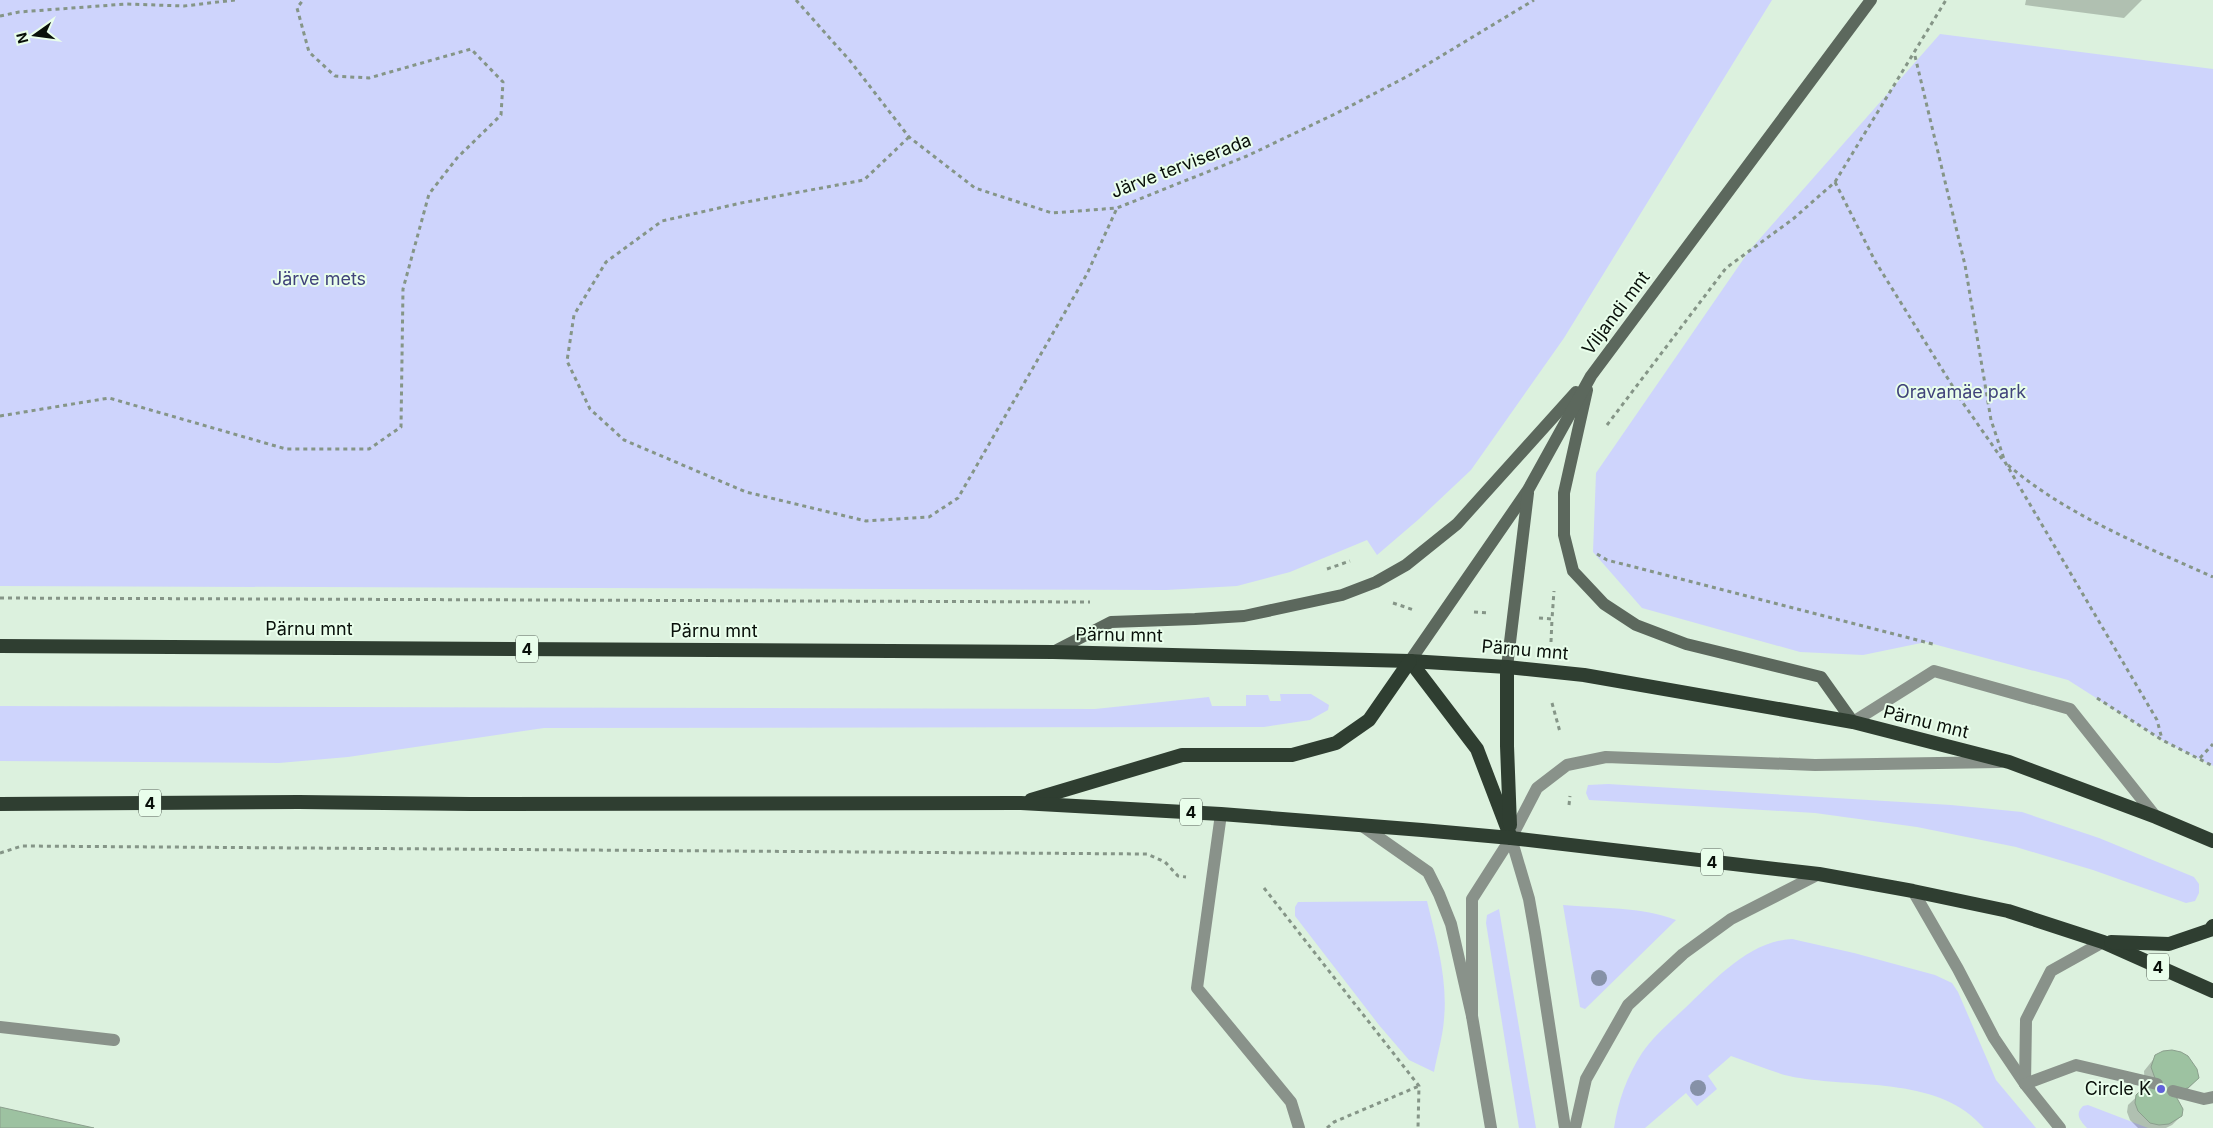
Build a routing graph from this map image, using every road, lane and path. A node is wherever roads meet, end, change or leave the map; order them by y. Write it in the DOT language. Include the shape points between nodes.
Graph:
graph roads {
  1 [pos="235,0"];
  2 [pos="303,0"];
  3 [pos="796,0"];
  4 [pos="1534,0"];
  5 [pos="1871,0"];
  6 [pos="1946,0"];
  7 [pos="0,16"];
  8 [pos="1914,55"];
  9 [pos="910,138"];
  10 [pos="1835,182"];
  11 [pos="1117,208"];
  12 [pos="1591,376"];
  13 [pos="0,416"];
  14 [pos="1602,431"];
  15 [pos="2005,462"];
  16 [pos="1528,490"];
  17 [pos="1593,552"];
  18 [pos="1358,558"];
  19 [pos="1322,572"];
  20 [pos="2213,577"];
  21 [pos="1555,581"];
  22 [pos="0,598"];
  23 [pos="1099,602"];
  24 [pos="1389,602"];
  25 [pos="1416,611"];
  26 [pos="1537,618"];
  27 [pos="1552,619"];
  28 [pos="1551,642"];
  29 [pos="1935,644"];
  30 [pos="0,646"];
  31 [pos="1053,652"];
  32 [pos="1410,661"];
  33 [pos="1507,667"];
  34 [pos="2090,694"];
  35 [pos="1552,703"];
  36 [pos="1853,722"];
  37 [pos="1560,732"];
  38 [pos="2162,740"];
  39 [pos="2213,744"];
  40 [pos="2200,758"];
  41 [pos="2009,762"];
  42 [pos="2213,766"];
  43 [pos="1021,803"];
  44 [pos="0,804"];
  45 [pos="1221,814"];
  46 [pos="2156,817"];
  47 [pos="1361,825"];
  48 [pos="1511,838"];
  49 [pos="2213,841"];
  50 [pos="0,853"];
  51 [pos="1819,874"];
  52 [pos="1211,881"];
  53 [pos="1264,888"];
  54 [pos="1912,891"];
  55 [pos="2213,926"];
  56 [pos="2103,942"];
  57 [pos="2213,991"];
  58 [pos="1472,1016"];
  59 [pos="0,1027"];
  60 [pos="114,1040"];
  61 [pos="2025,1084"];
  62 [pos="2158,1084"];
  63 [pos="1419,1086"];
  64 [pos="2173,1091"];
  65 [pos="2213,1097"];
  66 [pos="1299,1128"];
  67 [pos="1327,1128"];
  68 [pos="1418,1128"];
  69 [pos="1492,1128"];
  70 [pos="1565,1128"];
  71 [pos="1575,1128"];
  72 [pos="2060,1128"];
  1 -- 7 [label="path" via="184,6 126,4"];
  2 -- 13 [label="path" via="297,8 310,52 335,76 369,78 471,49 503,82 502,115 458,158 428,194 403,289 400,427 368,449 286,449 109,398"];
  3 -- 9 [label="path, Järve terviserada" via="852,62"];
  4 -- 11 [label="path, Järve terviserada" via="1408,76 1338,113 1247,156"];
  5 -- 12 [label="main road, Viljandi mnt"];
  6 -- 8 [label="path"];
  8 -- 10 [label="path"];
  8 -- 15 [label="path" via="1966,265 1991,420"];
  9 -- 11 [label="path, Järve terviserada" via="975,188 1052,213"];
  9 -- 11 [label="path" via="864,180 662,221 606,262 574,315 567,361 590,409 624,440 746,492 866,521 929,517 958,498 1087,274"];
  10 -- 14 [label="path" via="1793,219 1726,268"];
  10 -- 15 [label="path" via="1875,261 1963,403"];
  12 -- 16 [label="main road, Viljandi mnt"];
  12 -- 31 [label="main road" via="1457,524 1406,564 1376,582 1342,595 1244,616 1110,622"];
  12 -- 36 [label="main road" via="1564,493 1564,535 1573,571 1604,604 1636,625 1686,644 1821,677"];
  15 -- 20 [label="path" via="2042,490 2119,535"];
  15 -- 38 [label="path" via="2157,720"];
  16 -- 32 [label="main road, Viljandi mnt"];
  16 -- 33 [label="main road"];
  17 -- 29 [label="path" via="1607,560"];
  18 -- 19 [label="path"];
  21 -- 27 [label="path"];
  22 -- 23 [label="path"];
  24 -- 25 [label="path"];
  26 -- 27 [label="path"];
  27 -- 28 [label="path"];
  30 -- 31 [label="highway, Pärnu mnt / 4"];
  31 -- 32 [label="highway, Pärnu mnt / 4"];
  32 -- 33 [label="highway, Pärnu mnt / 4"];
  32 -- 43 [label="highway" via="1369,720 1336,743 1292,755 1182,755"];
  32 -- 48 [label="highway" via="1477,749"];
  33 -- 36 [label="highway, Pärnu mnt / 4" via="1584,675"];
  33 -- 48 [label="highway"];
  34 -- 38 [label="path"];
  35 -- 37 [label="path"];
  36 -- 41 [label="highway, Pärnu mnt / 4"];
  36 -- 46 [label="lane" via="1934,671 2070,709"];
  38 -- 40 [label="path"];
  39 -- 40 [label="path"];
  40 -- 42 [label="path"];
  41 -- 46 [label="highway, Pärnu mnt / 4"];
  41 -- 48 [label="lane" via="1815,765 1606,757 1567,765 1537,788"];
  43 -- 44 [label="highway, 4"];
  43 -- 45 [label="highway, 4"];
  45 -- 47 [label="highway, 4"];
  45 -- 52 [label="lane"];
  46 -- 49 [label="highway, Pärnu mnt / 4"];
  47 -- 48 [label="highway, 4"];
  47 -- 58 [label="lane" via="1428,872 1451,924"];
  48 -- 51 [label="highway, 4"];
  48 -- 58 [label="lane" via="1472,899"];
  48 -- 70 [label="lane" via="1536,933"];
  50 -- 52 [label="path" via="22,846 1147,854 1165,862 1178,876"];
  51 -- 54 [label="highway, 4"];
  51 -- 71 [label="lane" via="1731,919 1683,954 1628,1005 1586,1079"];
  52 -- 66 [label="lane" via="1197,988 1291,1102"];
  53 -- 63 [label="path"];
  54 -- 56 [label="highway, 4" via="2008,911"];
  54 -- 61 [label="lane" via="1994,1038"];
  55 -- 56 [label="highway" via="2210,930 2169,944"];
  56 -- 57 [label="highway, 4"];
  56 -- 61 [label="lane" via="2051,971 2026,1020"];
  58 -- 69 [label="lane"];
  59 -- 60 [label="lane"];
  61 -- 62 [label="lane" via="2076,1065"];
  61 -- 72 [label="lane"];
  63 -- 67 [label="path" via="1334,1122"];
  63 -- 68 [label="path"];
  64 -- 65 [label="lane" via="2204,1099"];
}
